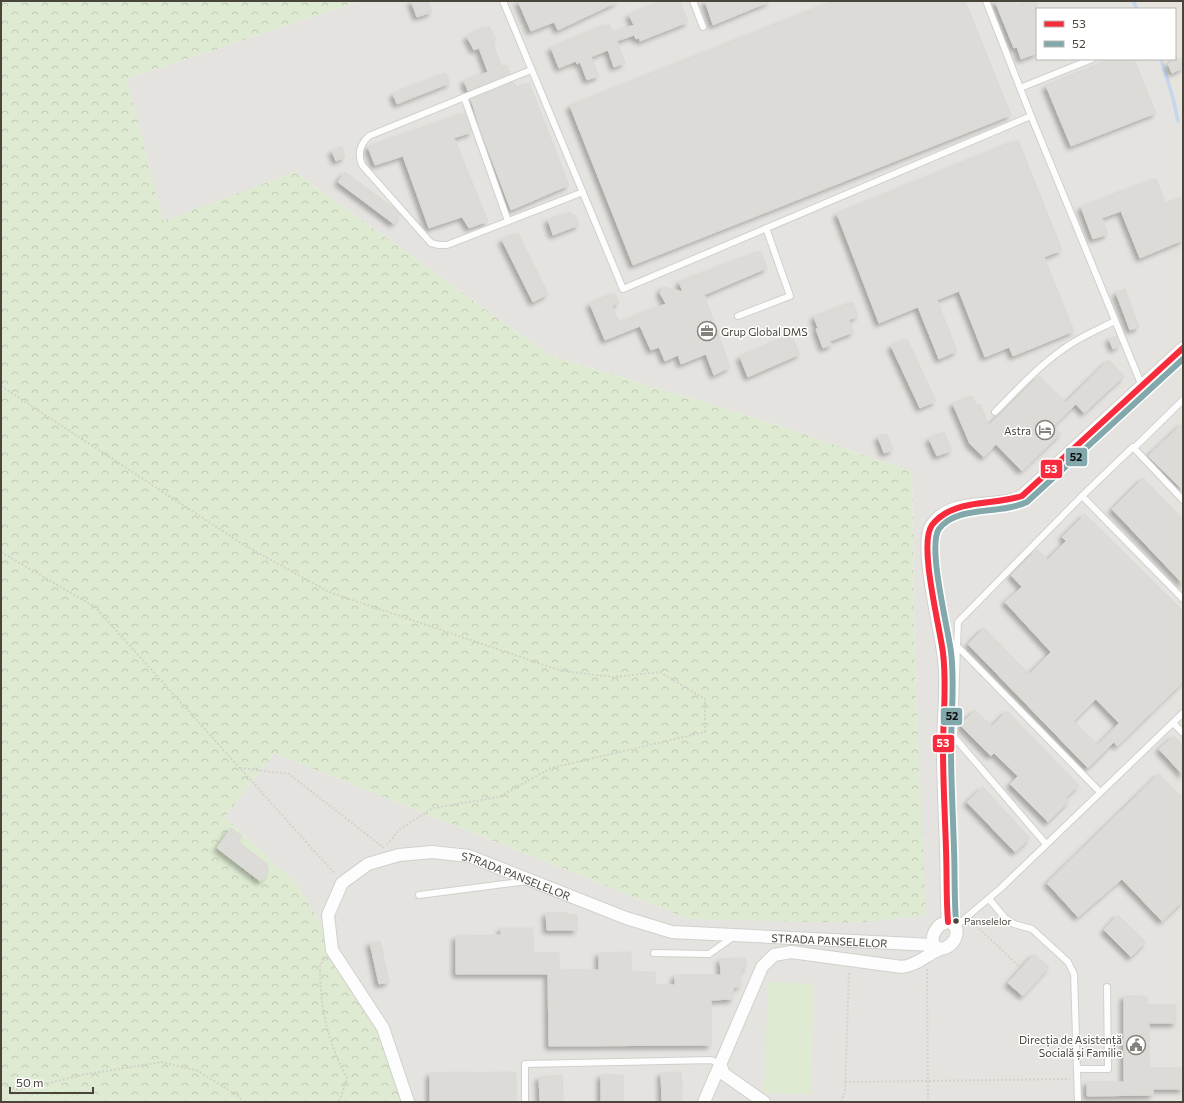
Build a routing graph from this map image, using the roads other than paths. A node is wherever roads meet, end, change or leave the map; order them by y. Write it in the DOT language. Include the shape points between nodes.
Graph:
graph roads {
  1 [pos="502,1"];
  2 [pos="693,1"];
  3 [pos="986,1"];
  4 [pos="704,27"];
  5 [pos="1090,60"];
  6 [pos="531,70"];
  7 [pos="1020,88"];
  8 [pos="464,97"];
  9 [pos="1031,116"];
  10 [pos="583,192"];
  11 [pos="508,221"];
  12 [pos="766,228"];
  13 [pos="738,316"];
  14 [pos="1115,321"];
  15 [pos="1183,348"];
  16 [pos="1142,386"];
  17 [pos="1183,400"];
  18 [pos="995,412"];
  19 [pos="1137,445"];
  20 [pos="1082,496"];
  21 [pos="1183,500"];
  22 [pos="1183,599"];
  23 [pos="957,646"];
  24 [pos="1183,713"];
  25 [pos="1173,723"];
  26 [pos="1183,733"];
  27 [pos="1100,792"];
  28 [pos="1046,844"];
  29 [pos="534,881"];
  30 [pos="418,895"];
  31 [pos="989,899"];
  32 [pos="952,924"];
  33 [pos="734,936"];
  34 [pos="936,947"];
  35 [pos="654,953"];
  36 [pos="1107,987"];
  37 [pos="720,1064"];
  38 [pos="1077,1069"];
  39 [pos="408,1102"];
  40 [pos="525,1102"];
  41 [pos="704,1102"];
  42 [pos="764,1102"];
  43 [pos="1078,1102"];
  1 -- 6 [label="lane"];
  2 -- 4 [label="lane"];
  3 -- 7 [label="lane"];
  5 -- 7 [label="lane"];
  6 -- 8 [label="lane"];
  6 -- 10 [label="lane"];
  7 -- 9 [label="lane"];
  8 -- 11 [label="lane"];
  8 -- 11 [label="lane" via="369,136 361,145 360,161 431,243 447,245"];
  9 -- 12 [label="lane"];
  9 -- 14 [label="lane"];
  10 -- 11 [label="lane"];
  10 -- 12 [label="lane" via="624,289"];
  12 -- 13 [label="lane" via="790,296"];
  14 -- 16 [label="lane"];
  14 -- 18 [label="lane" via="1073,342 1031,376"];
  15 -- 16 [label="street, STRADA PANSELELOR"];
  16 -- 32 [label="street, STRADA PANSELELOR" via="1022,496 1010,502 954,508 939,517 930,528 929,566 944,654 943,747"];
  17 -- 19 [label="lane"];
  20 -- 21 [label="lane" via="1132,447"];
  20 -- 22 [label="lane"];
  20 -- 23 [label="lane" via="958,622"];
  23 -- 27 [label="lane"];
  23 -- 28 [label="lane" via="954,737"];
  24 -- 25 [label="lane"];
  25 -- 26 [label="lane"];
  25 -- 27 [label="lane"];
  27 -- 28 [label="lane"];
  28 -- 31 [label="lane"];
  29 -- 30 [label="lane"];
  29 -- 33 [label="street, STRADA PANSELELOR" via="626,918 672,932"];
  29 -- 39 [label="street, STRADA PANSELELOR" via="469,856 432,852 399,855 368,864 342,883 328,915 332,950 383,1028"];
  31 -- 32 [label="lane" via="968,918"];
  31 -- 38 [label="lane" via="1005,918 1014,924 1032,929 1068,962 1074,974"];
  32 -- 34 [label="street" via="936,930 932,937"];
  32 -- 34 [label="street, STRADA PANSELELOR" via="956,937 952,943 948,947"];
  33 -- 34 [label="street, STRADA PANSELELOR"];
  33 -- 35 [label="lane" via="709,954"];
  34 -- 37 [label="street, STRADA PANSELELOR" via="927,957 912,966 791,952 782,952 769,959 762,967"];
  36 -- 38 [label="lane" via="1108,1069"];
  37 -- 40 [label="lane" via="711,1060 525,1064"];
  37 -- 41 [label="street, STRADA PANSELELOR"];
  37 -- 42 [label="street" via="724,1074"];
  38 -- 43 [label="lane"];
}
